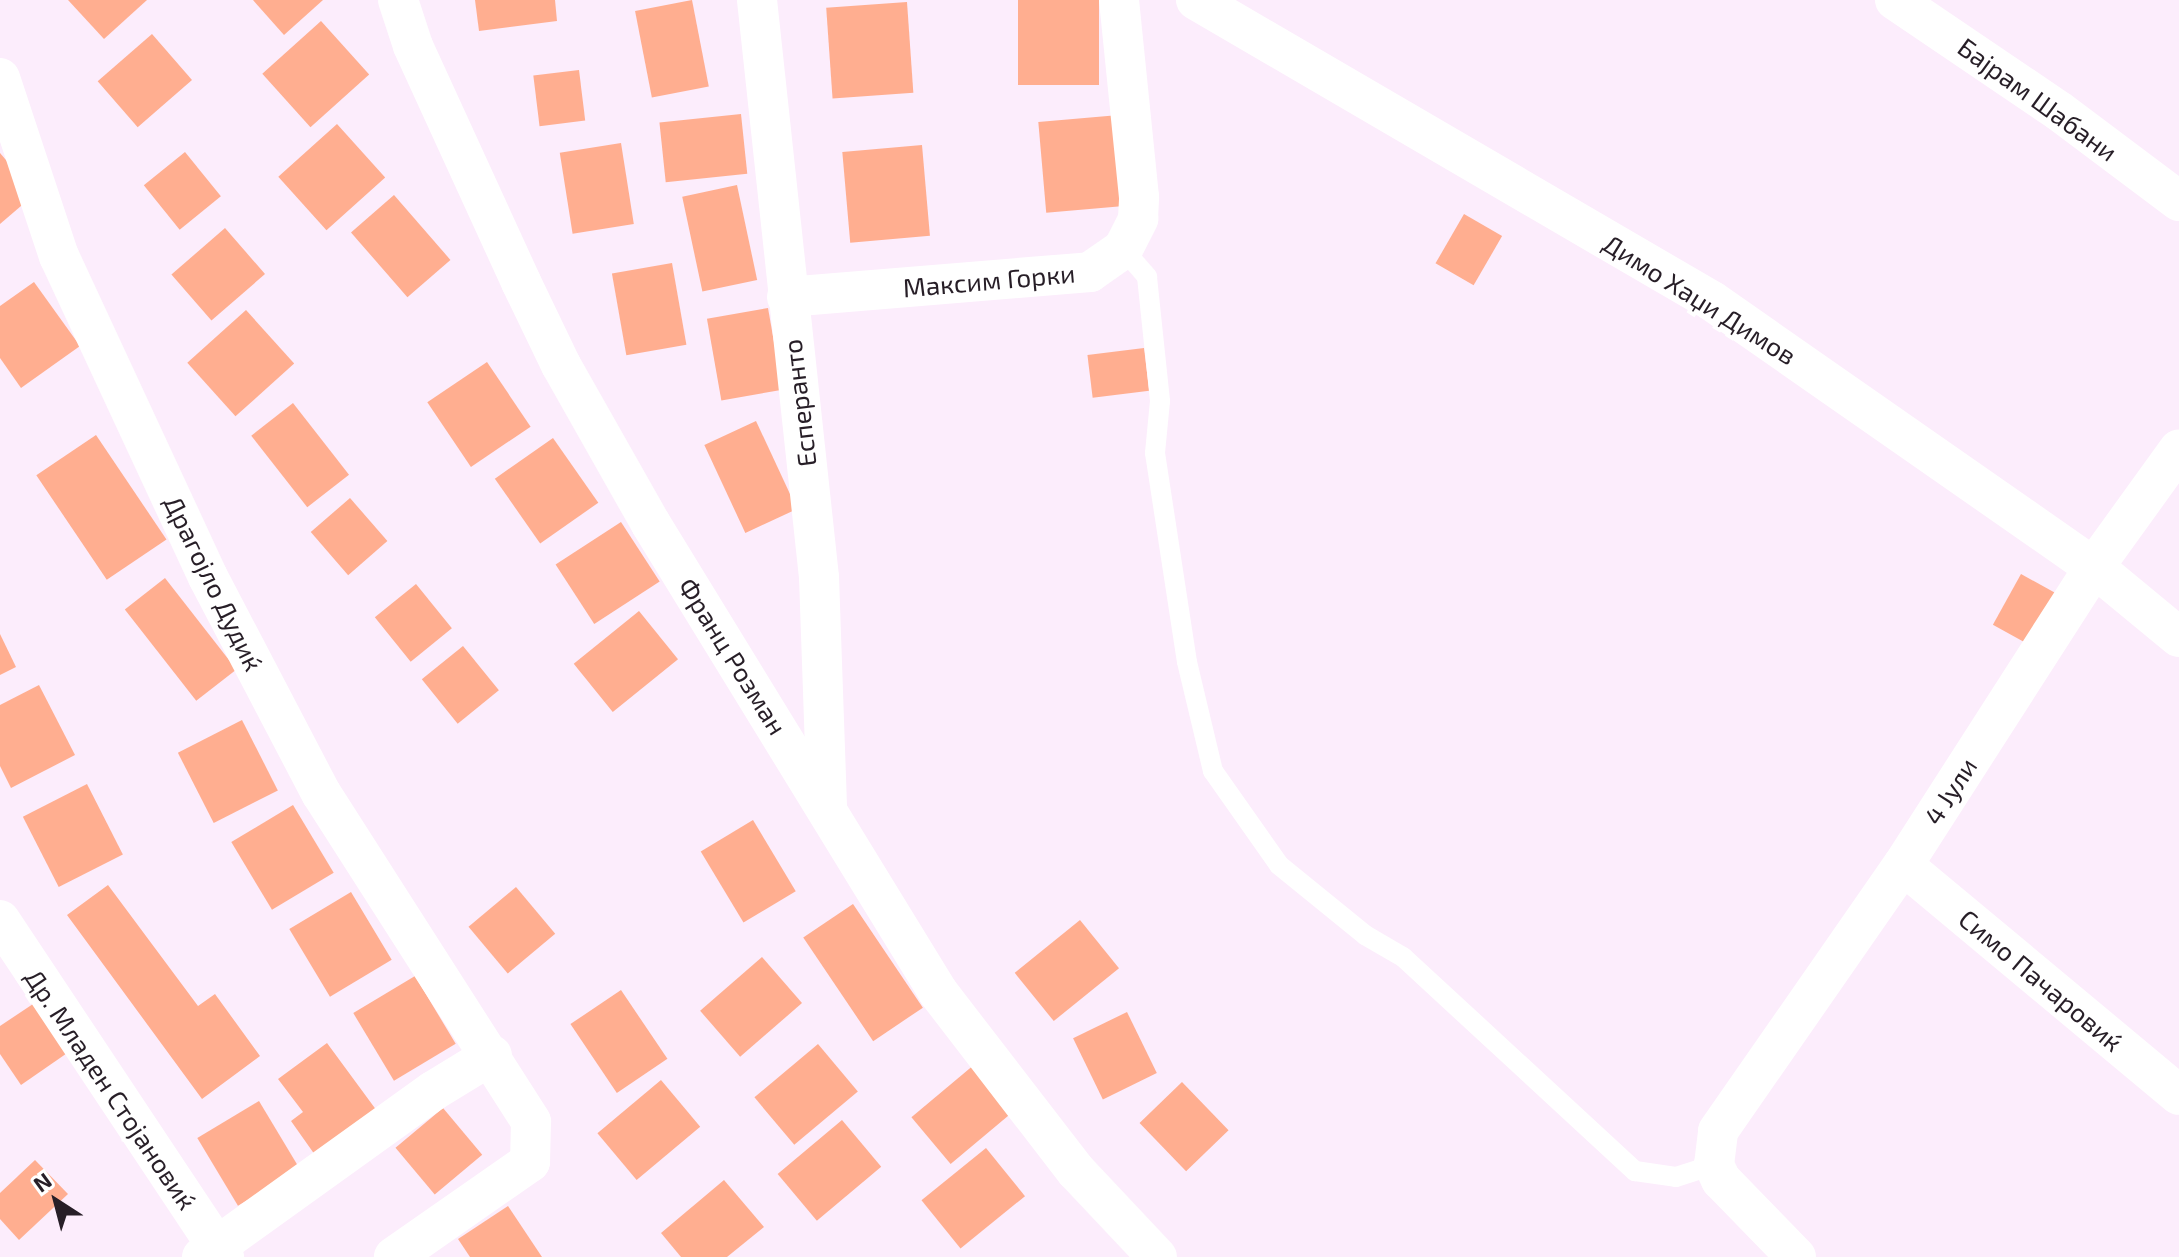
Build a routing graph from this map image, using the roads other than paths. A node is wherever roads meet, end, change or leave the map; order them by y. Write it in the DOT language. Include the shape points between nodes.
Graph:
graph roads {
  1 [pos="398,0"];
  2 [pos="757,0"];
  3 [pos="1119,0"];
  4 [pos="1196,0"];
  5 [pos="1895,0"];
  6 [pos="0,78"];
  7 [pos="2179,201"];
  8 [pos="1123,249"];
  9 [pos="787,297"];
  10 [pos="2179,449"];
  11 [pos="2094,567"];
  12 [pos="2179,637"];
  13 [pos="827,807"];
  14 [pos="1903,865"];
  15 [pos="0,920"];
  16 [pos="14,972"];
  17 [pos="492,1055"];
  18 [pos="2179,1095"];
  19 [pos="1716,1148"];
  20 [pos="214,1253"];
  21 [pos="394,1257"];
  22 [pos="1157,1257"];
  23 [pos="1796,1257"];
  1 -- 13 [label="street, Франц Розман" via="419,61 561,365 651,524"];
  2 -- 9 [label="street, Есперанто"];
  3 -- 8 [label="street" via="1139,197 1138,219"];
  4 -- 11 [label="street, Димо Хаџи Димов" via="1712,301"];
  5 -- 7 [label="street, Бајрам Шабани" via="2059,111"];
  6 -- 17 [label="street, Драгојло Дудиќ" via="59,256 208,577 321,793 430,971"];
  8 -- 9 [label="street, Максим Горки" via="1090,272"];
  8 -- 19 [label="lane" via="1147,277 1160,401 1155,453 1187,662 1213,771 1279,865 1365,935 1403,957 1635,1171 1676,1177"];
  9 -- 13 [label="street, Есперанто" via="819,577"];
  10 -- 11 [label="street, 4 Јули"];
  11 -- 12 [label="street, Димо Хаџи Димов"];
  11 -- 14 [label="street, 4 Јули"];
  13 -- 22 [label="street, Франц Розман" via="938,992 1076,1171"];
  14 -- 18 [label="street, Симо Пачаровиќ"];
  14 -- 19 [label="street, 4 Јули"];
  15 -- 16 [label="street, Др. Младен Стојановиќ"];
  16 -- 20 [label="street, Др. Младен Стојановиќ"];
  17 -- 20 [label="street" via="433,1091"];
  17 -- 21 [label="street, Драгојло Дудиќ" via="531,1122 530,1162"];
  19 -- 23 [label="street" via="1731,1192"];
}
